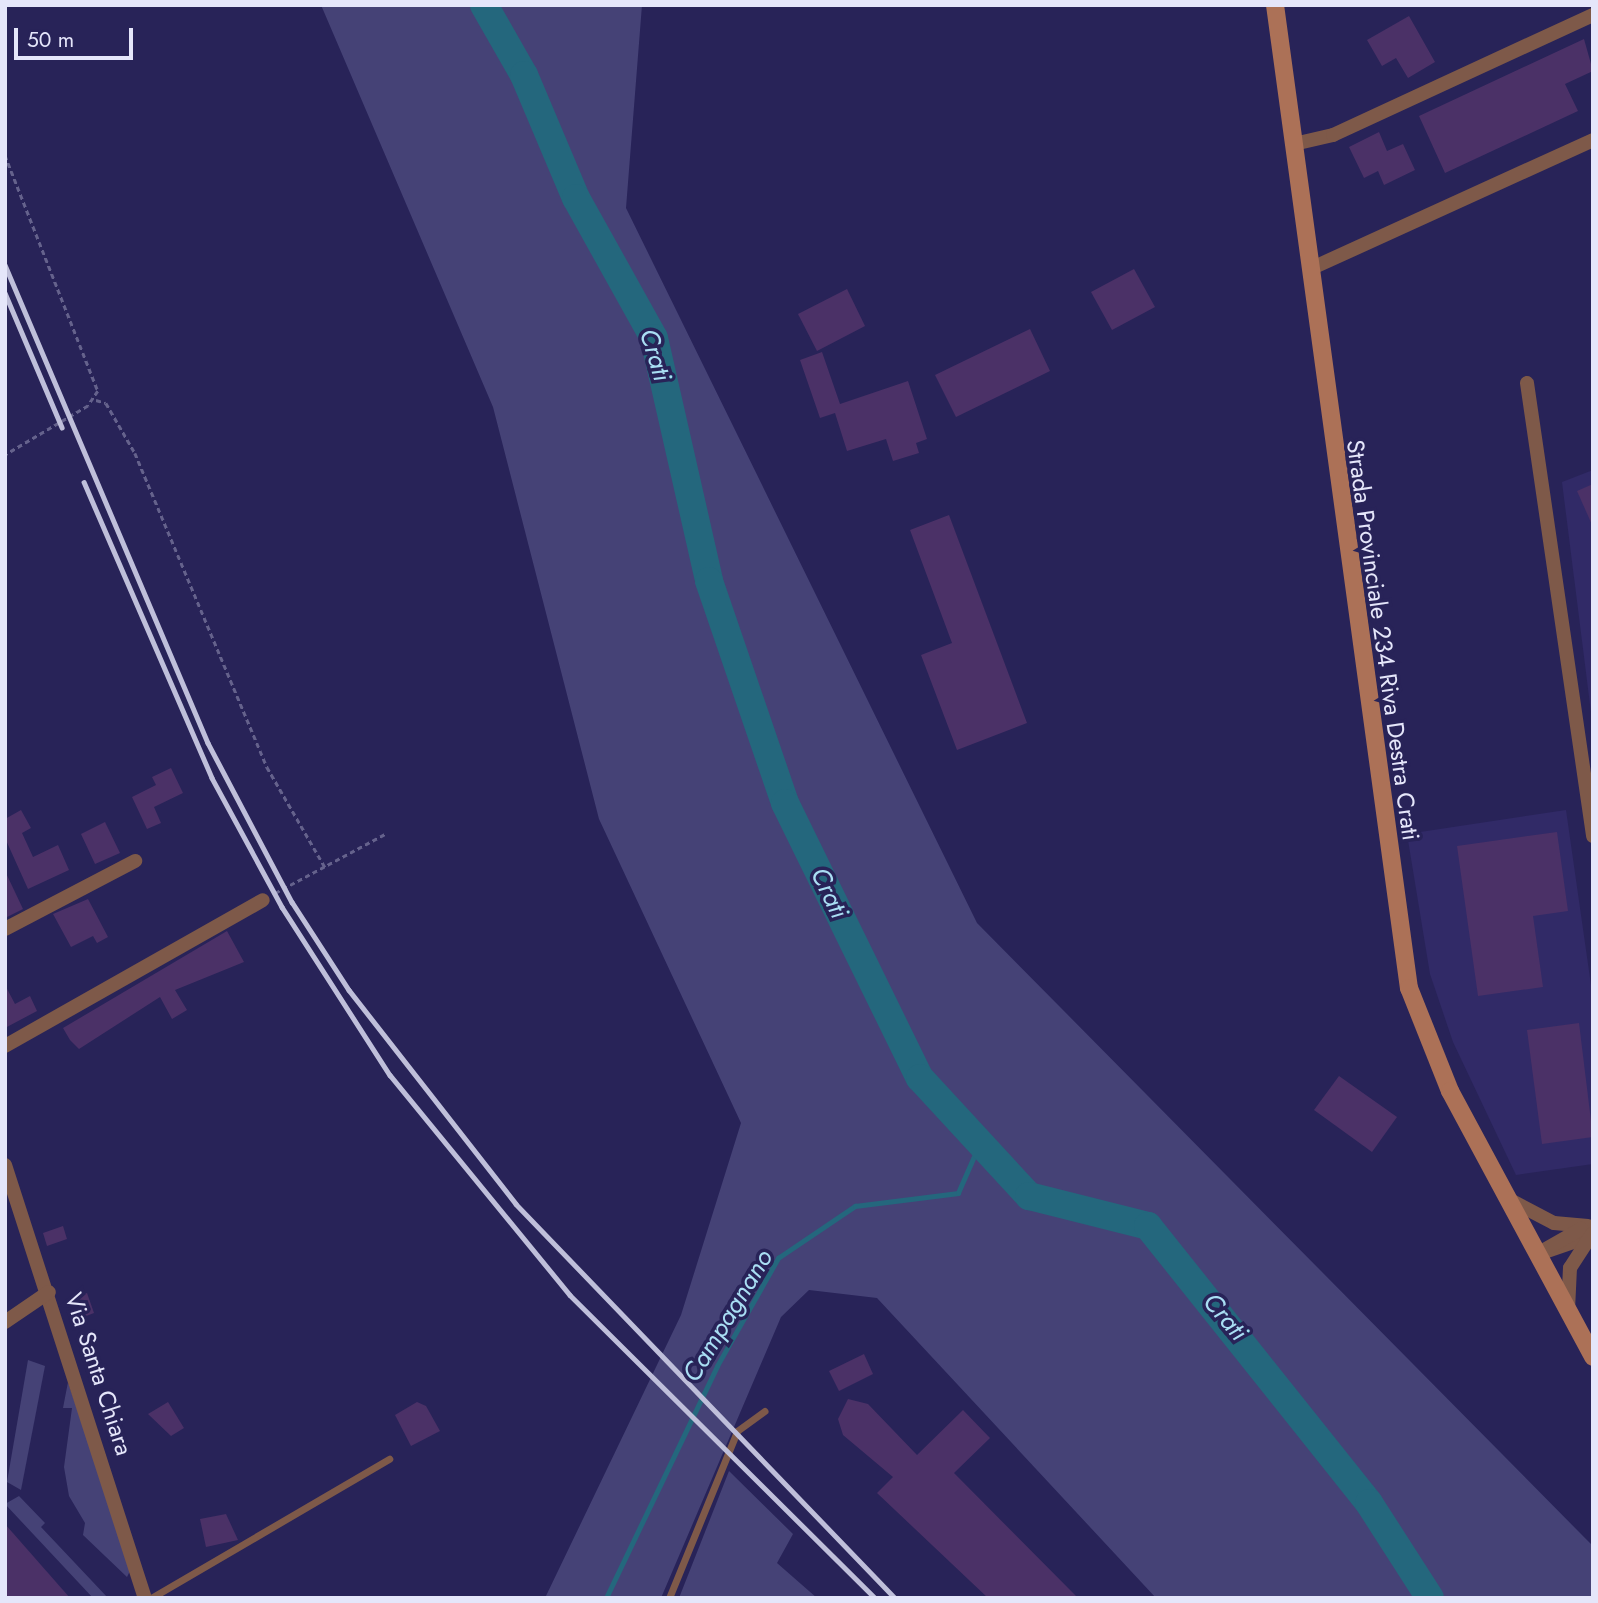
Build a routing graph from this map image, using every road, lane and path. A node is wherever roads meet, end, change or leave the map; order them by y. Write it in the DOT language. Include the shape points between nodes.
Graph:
graph roads {
  1 [pos="1275,5"];
  2 [pos="1593,15"];
  3 [pos="1593,140"];
  4 [pos="1294,144"];
  5 [pos="5,155"];
  6 [pos="1310,269"];
  7 [pos="1527,383"];
  8 [pos="96,400"];
  9 [pos="5,456"];
  10 [pos="385,834"];
  11 [pos="1593,836"];
  12 [pos="135,862"];
  13 [pos="325,867"];
  14 [pos="263,900"];
  15 [pos="5,929"];
  16 [pos="5,1046"];
  17 [pos="5,1165"];
  18 [pos="1507,1199"];
  19 [pos="1591,1230"];
  20 [pos="1536,1254"];
  21 [pos="49,1293"];
  22 [pos="1568,1311"];
  23 [pos="5,1322"];
  24 [pos="1593,1357"];
  25 [pos="765,1411"];
  26 [pos="389,1460"];
  27 [pos="145,1598"];
  28 [pos="151,1598"];
  29 [pos="669,1598"];
  1 -- 4 [label="main road, Strada Provinciale 234 Riva Destra Crati"];
  2 -- 4 [label="street" via="1333,135"];
  3 -- 6 [label="street"];
  4 -- 6 [label="main road, Strada Provinciale 234 Riva Destra Crati"];
  5 -- 8 [label="path" via="97,382"];
  6 -- 18 [label="main road, Strada Provinciale 234 Riva Destra Crati" via="1409,988 1450,1091"];
  7 -- 11 [label="street"];
  8 -- 9 [label="path"];
  8 -- 13 [label="path" via="106,403 135,453 267,767"];
  10 -- 13 [label="path"];
  12 -- 15 [label="street"];
  13 -- 14 [label="path"];
  14 -- 16 [label="street"];
  17 -- 21 [label="street, Via Santa Chiara"];
  18 -- 19 [label="street" via="1546,1220"];
  18 -- 20 [label="main road, Strada Provinciale 234 Riva Destra Crati"];
  19 -- 20 [label="street"];
  19 -- 22 [label="street" via="1570,1268"];
  20 -- 22 [label="main road, Strada Provinciale 234 Riva Destra Crati"];
  21 -- 23 [label="street"];
  21 -- 27 [label="street, Via Santa Chiara"];
  22 -- 24 [label="main road, Strada Provinciale 234 Riva Destra Crati"];
  25 -- 29 [label="lane" via="737,1431"];
  26 -- 28 [label="lane"];
}
